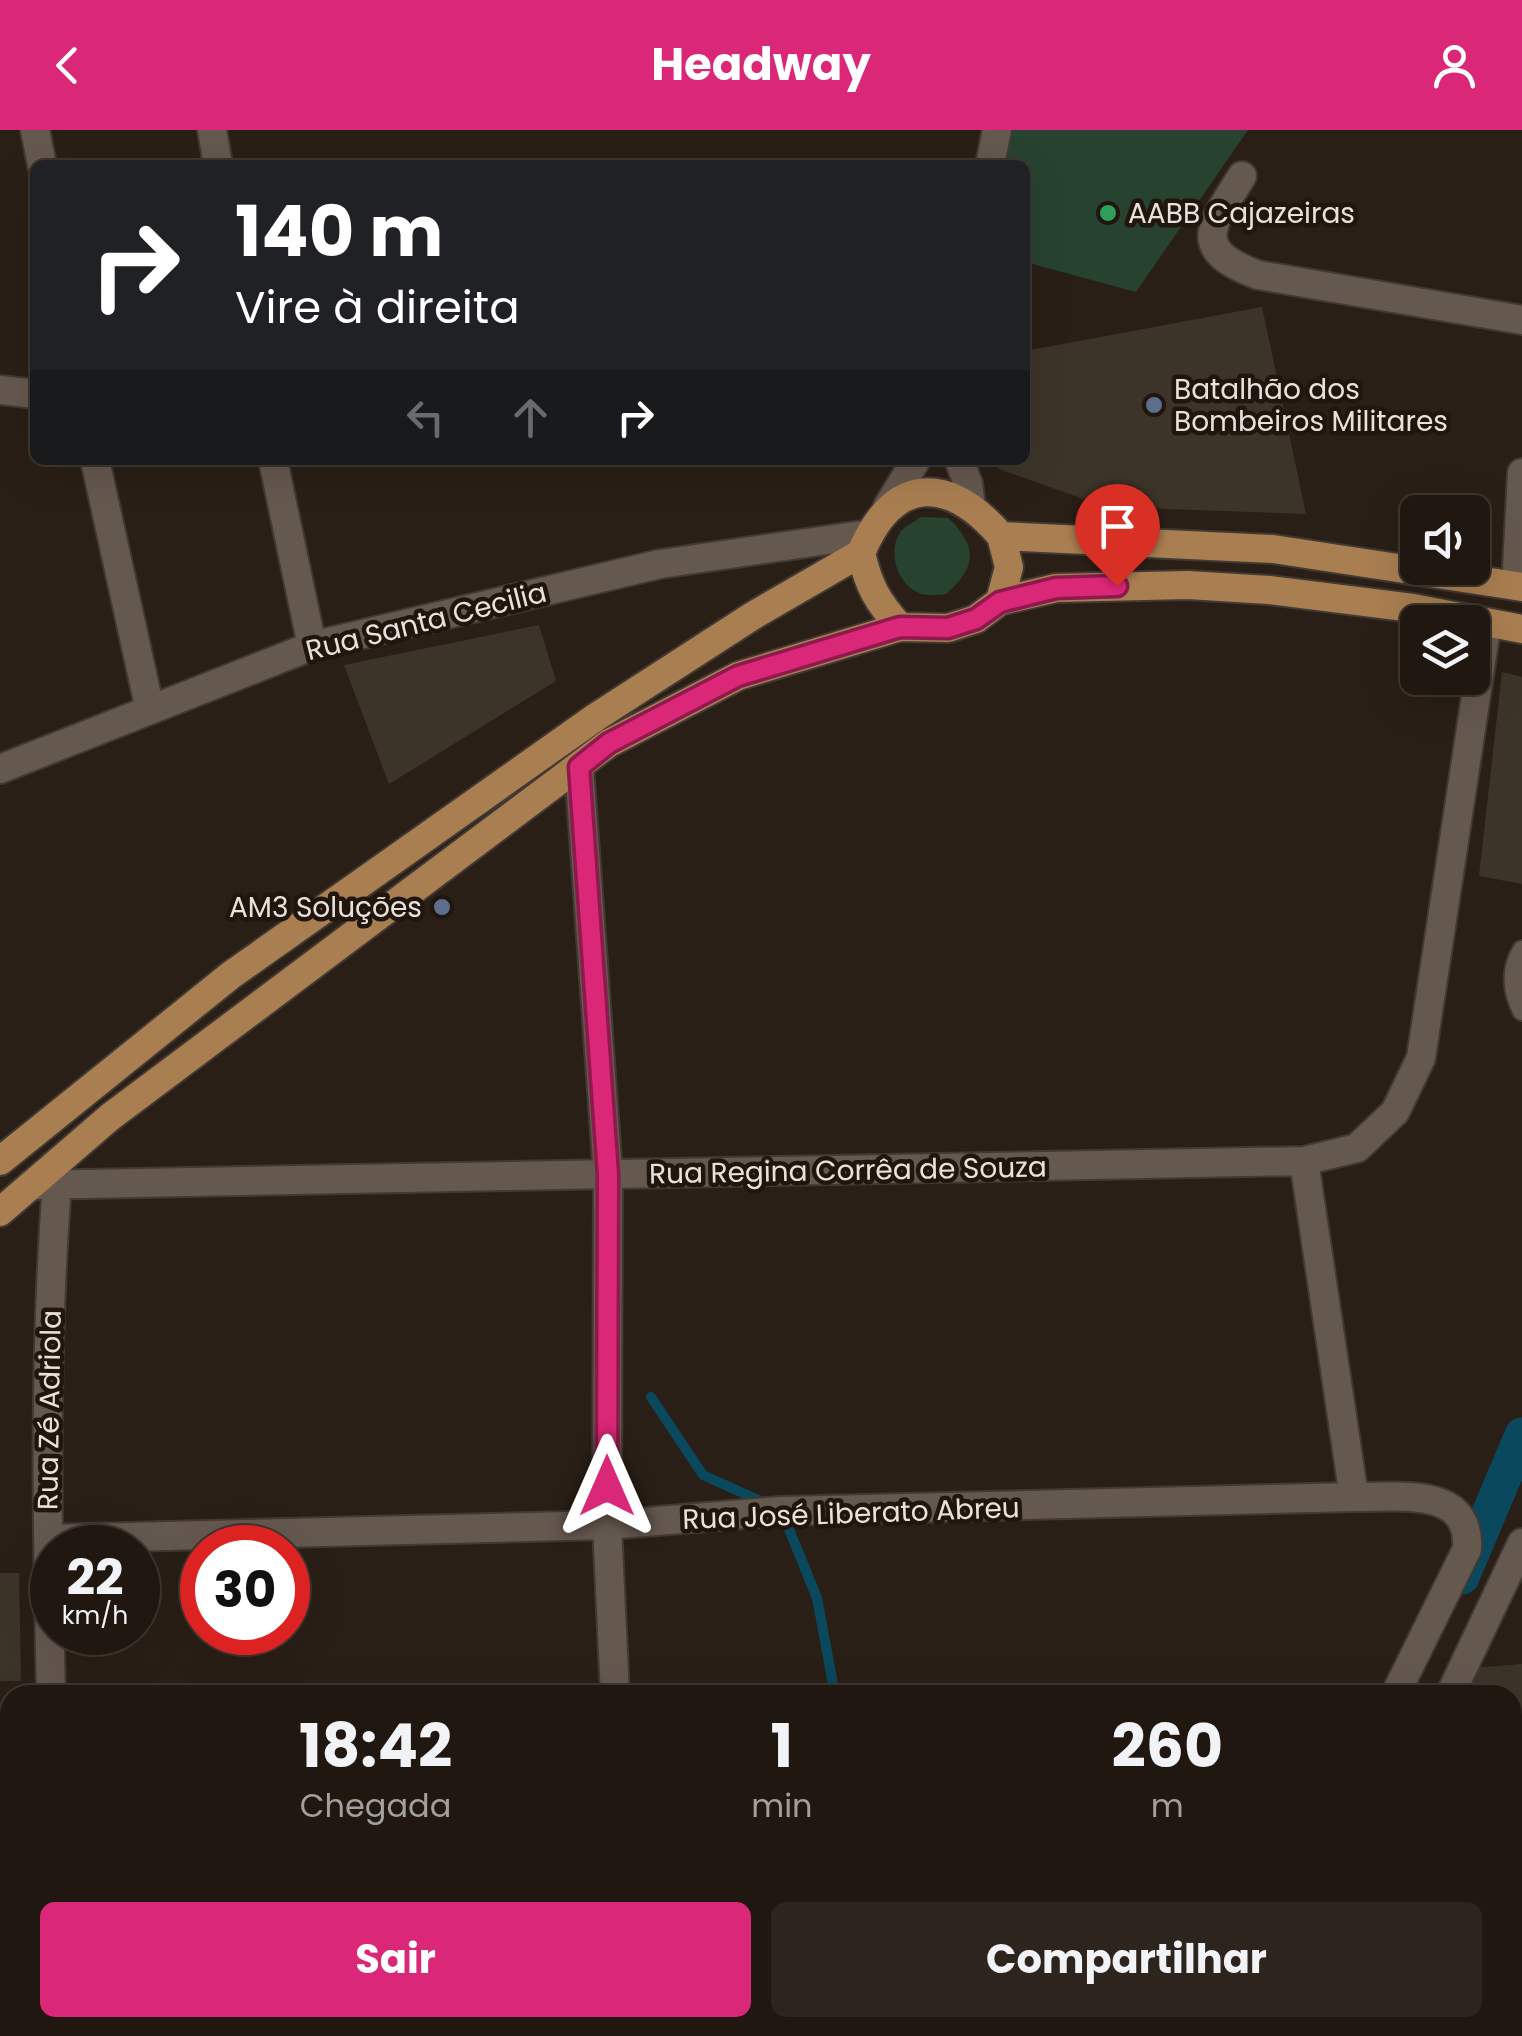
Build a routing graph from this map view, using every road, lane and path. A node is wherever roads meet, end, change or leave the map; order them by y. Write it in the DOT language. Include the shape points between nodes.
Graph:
graph roads {
  1 [pos="36,130"];
  2 [pos="212,130"];
  3 [pos="996,130"];
  4 [pos="41,160"];
  5 [pos="217,160"];
  6 [pos="991,160"];
  7 [pos="1242,176"];
  8 [pos="1522,320"];
  9 [pos="0,390"];
  10 [pos="30,393"];
  11 [pos="97,465"];
  12 [pos="274,465"];
  13 [pos="913,465"];
  14 [pos="961,465"];
  15 [pos="1522,473"];
  16 [pos="888,506"];
  17 [pos="971,506"];
  18 [pos="1001,536"];
  19 [pos="865,543"];
  20 [pos="1519,586"];
  21 [pos="1000,602"];
  22 [pos="1400,606"];
  23 [pos="1490,624"];
  24 [pos="900,627"];
  25 [pos="1522,629"];
  26 [pos="312,646"];
  27 [pos="1476,695"];
  28 [pos="150,710"];
  29 [pos="579,767"];
  30 [pos="0,770"];
  31 [pos="1522,950"];
  32 [pos="1522,1011"];
  33 [pos="0,1160"];
  34 [pos="1304,1161"];
  35 [pos="608,1175"];
  36 [pos="44,1185"];
  37 [pos="0,1212"];
  38 [pos="1354,1497"];
  39 [pos="48,1525"];
  40 [pos="607,1526"];
  41 [pos="160,1536"];
  42 [pos="1522,1543"];
  43 [pos="50,1655"];
  44 [pos="51,1685"];
  45 [pos="615,1685"];
  46 [pos="1399,1685"];
  47 [pos="1455,1685"];
  1 -- 4 [label="street"];
  2 -- 5 [label="street"];
  3 -- 6 [label="street"];
  7 -- 8 [label="street" via="1212,225 1215,249 1228,264 1258,275"];
  9 -- 10 [label="street"];
  11 -- 28 [label="street"];
  12 -- 26 [label="street"];
  13 -- 16 [label="street"];
  14 -- 17 [label="street"];
  15 -- 20 [label="street"];
  16 -- 17 [label="main road" via="937,492"];
  16 -- 19 [label="main road"];
  17 -- 18 [label="main road"];
  18 -- 20 [label="main road" via="1274,549"];
  18 -- 21 [label="main road" via="1009,566"];
  19 -- 24 [label="main road" via="867,581"];
  19 -- 26 [label="street, Rua Santa Cecilia" via="660,564"];
  19 -- 33 [label="main road" via="596,717 231,975"];
  21 -- 22 [label="main road" via="1056,588 1188,584"];
  21 -- 24 [label="main road" via="948,628"];
  23 -- 25 [label="main road"];
  24 -- 29 [label="main road" via="738,676 609,743"];
  26 -- 28 [label="street, Rua Santa Cecilia"];
  27 -- 34 [label="street, Rua Regina Corrêa de Souza" via="1421,1058 1395,1112 1357,1148"];
  28 -- 30 [label="street, Rua Santa Cecilia"];
  29 -- 35 [label="street"];
  29 -- 36 [label="main road" via="110,1117"];
  31 -- 32 [label="lane" via="1514,972"];
  34 -- 35 [label="street, Rua Regina Corrêa de Souza"];
  34 -- 38 [label="street"];
  35 -- 36 [label="street, Rua Regina Corrêa de Souza"];
  35 -- 40 [label="street"];
  36 -- 37 [label="main road"];
  36 -- 39 [label="street, Rua Zé Adriola"];
  38 -- 40 [label="street, Rua José Liberato Abreu" via="781,1511"];
  38 -- 46 [label="street, Rua José Liberato Abreu" via="1434,1500 1450,1506 1468,1534"];
  40 -- 41 [label="street, Rua José Liberato Abreu"];
  40 -- 45 [label="street"];
  42 -- 47 [label="street"];
  43 -- 44 [label="street, Rua Zé Adriola"];
}
